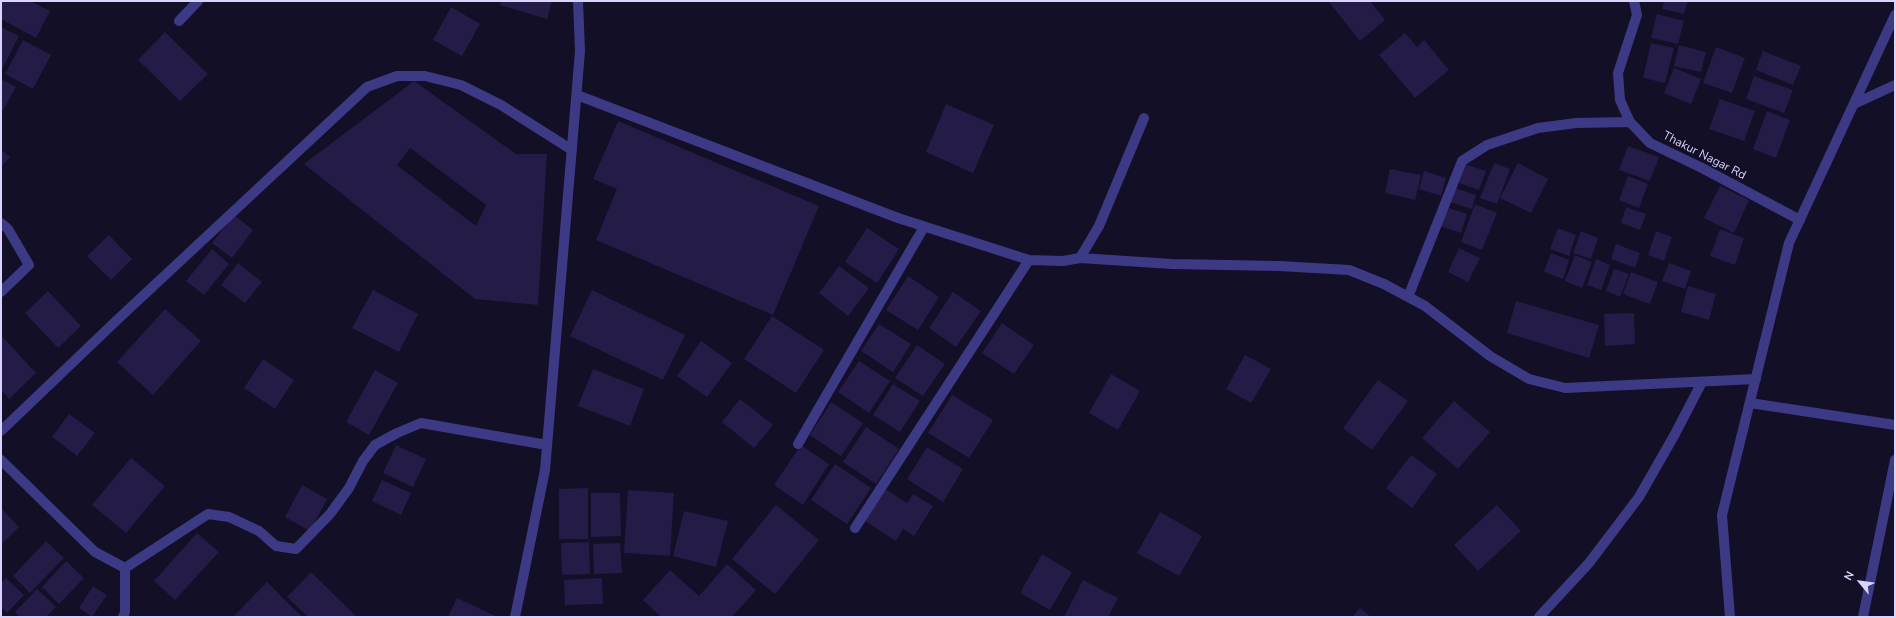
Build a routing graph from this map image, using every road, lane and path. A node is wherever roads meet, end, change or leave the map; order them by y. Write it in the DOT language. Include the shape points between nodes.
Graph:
graph roads {
  1 [pos="198,1"];
  2 [pos="578,1"];
  3 [pos="1634,1"];
  4 [pos="1895,15"];
  5 [pos="179,21"];
  6 [pos="1895,85"];
  7 [pos="577,95"];
  8 [pos="1854,104"];
  9 [pos="1144,118"];
  10 [pos="1630,122"];
  11 [pos="572,150"];
  12 [pos="1800,220"];
  13 [pos="1,223"];
  14 [pos="924,227"];
  15 [pos="1080,258"];
  16 [pos="1028,260"];
  17 [pos="1,292"];
  18 [pos="1408,297"];
  19 [pos="1756,379"];
  20 [pos="1702,382"];
  21 [pos="1750,403"];
  22 [pos="1895,425"];
  23 [pos="1,431"];
  24 [pos="798,444"];
  25 [pos="547,445"];
  26 [pos="1,460"];
  27 [pos="1895,460"];
  28 [pos="855,528"];
  29 [pos="125,568"];
  30 [pos="123,617"];
  31 [pos="515,617"];
  32 [pos="1539,617"];
  33 [pos="1730,617"];
  34 [pos="1863,617"];
  1 -- 5 [label="street"];
  2 -- 7 [label="street" via="580,51"];
  3 -- 10 [label="street, Thakur Nagar Rd" via="1637,14 1618,73 1620,100"];
  4 -- 8 [label="street"];
  6 -- 8 [label="street"];
  7 -- 11 [label="street"];
  7 -- 14 [label="street"];
  8 -- 12 [label="street"];
  9 -- 15 [label="street" via="1099,226"];
  10 -- 12 [label="street, Thakur Nagar Rd" via="1650,143"];
  10 -- 18 [label="street" via="1576,123 1538,128 1488,145 1462,161"];
  11 -- 23 [label="street" via="501,105 461,84 425,76 397,76 367,87"];
  11 -- 25 [label="street"];
  12 -- 19 [label="street" via="1789,243"];
  13 -- 17 [label="street" via="29,265"];
  14 -- 16 [label="street"];
  14 -- 24 [label="street"];
  15 -- 16 [label="street" via="1063,261"];
  15 -- 18 [label="street" via="1349,270"];
  16 -- 28 [label="street"];
  18 -- 20 [label="street" via="1425,306 1490,356 1529,379 1565,388"];
  19 -- 20 [label="street"];
  19 -- 21 [label="street"];
  20 -- 32 [label="street" via="1639,497 1589,563"];
  21 -- 22 [label="street"];
  21 -- 33 [label="street" via="1722,515"];
  25 -- 29 [label="street" via="421,423 397,432 375,445 330,514 296,550 276,546 259,531 229,517 208,514"];
  25 -- 31 [label="street" via="545,470"];
  26 -- 29 [label="street" via="95,552"];
  27 -- 34 [label="street"];
  29 -- 30 [label="street"];
}
